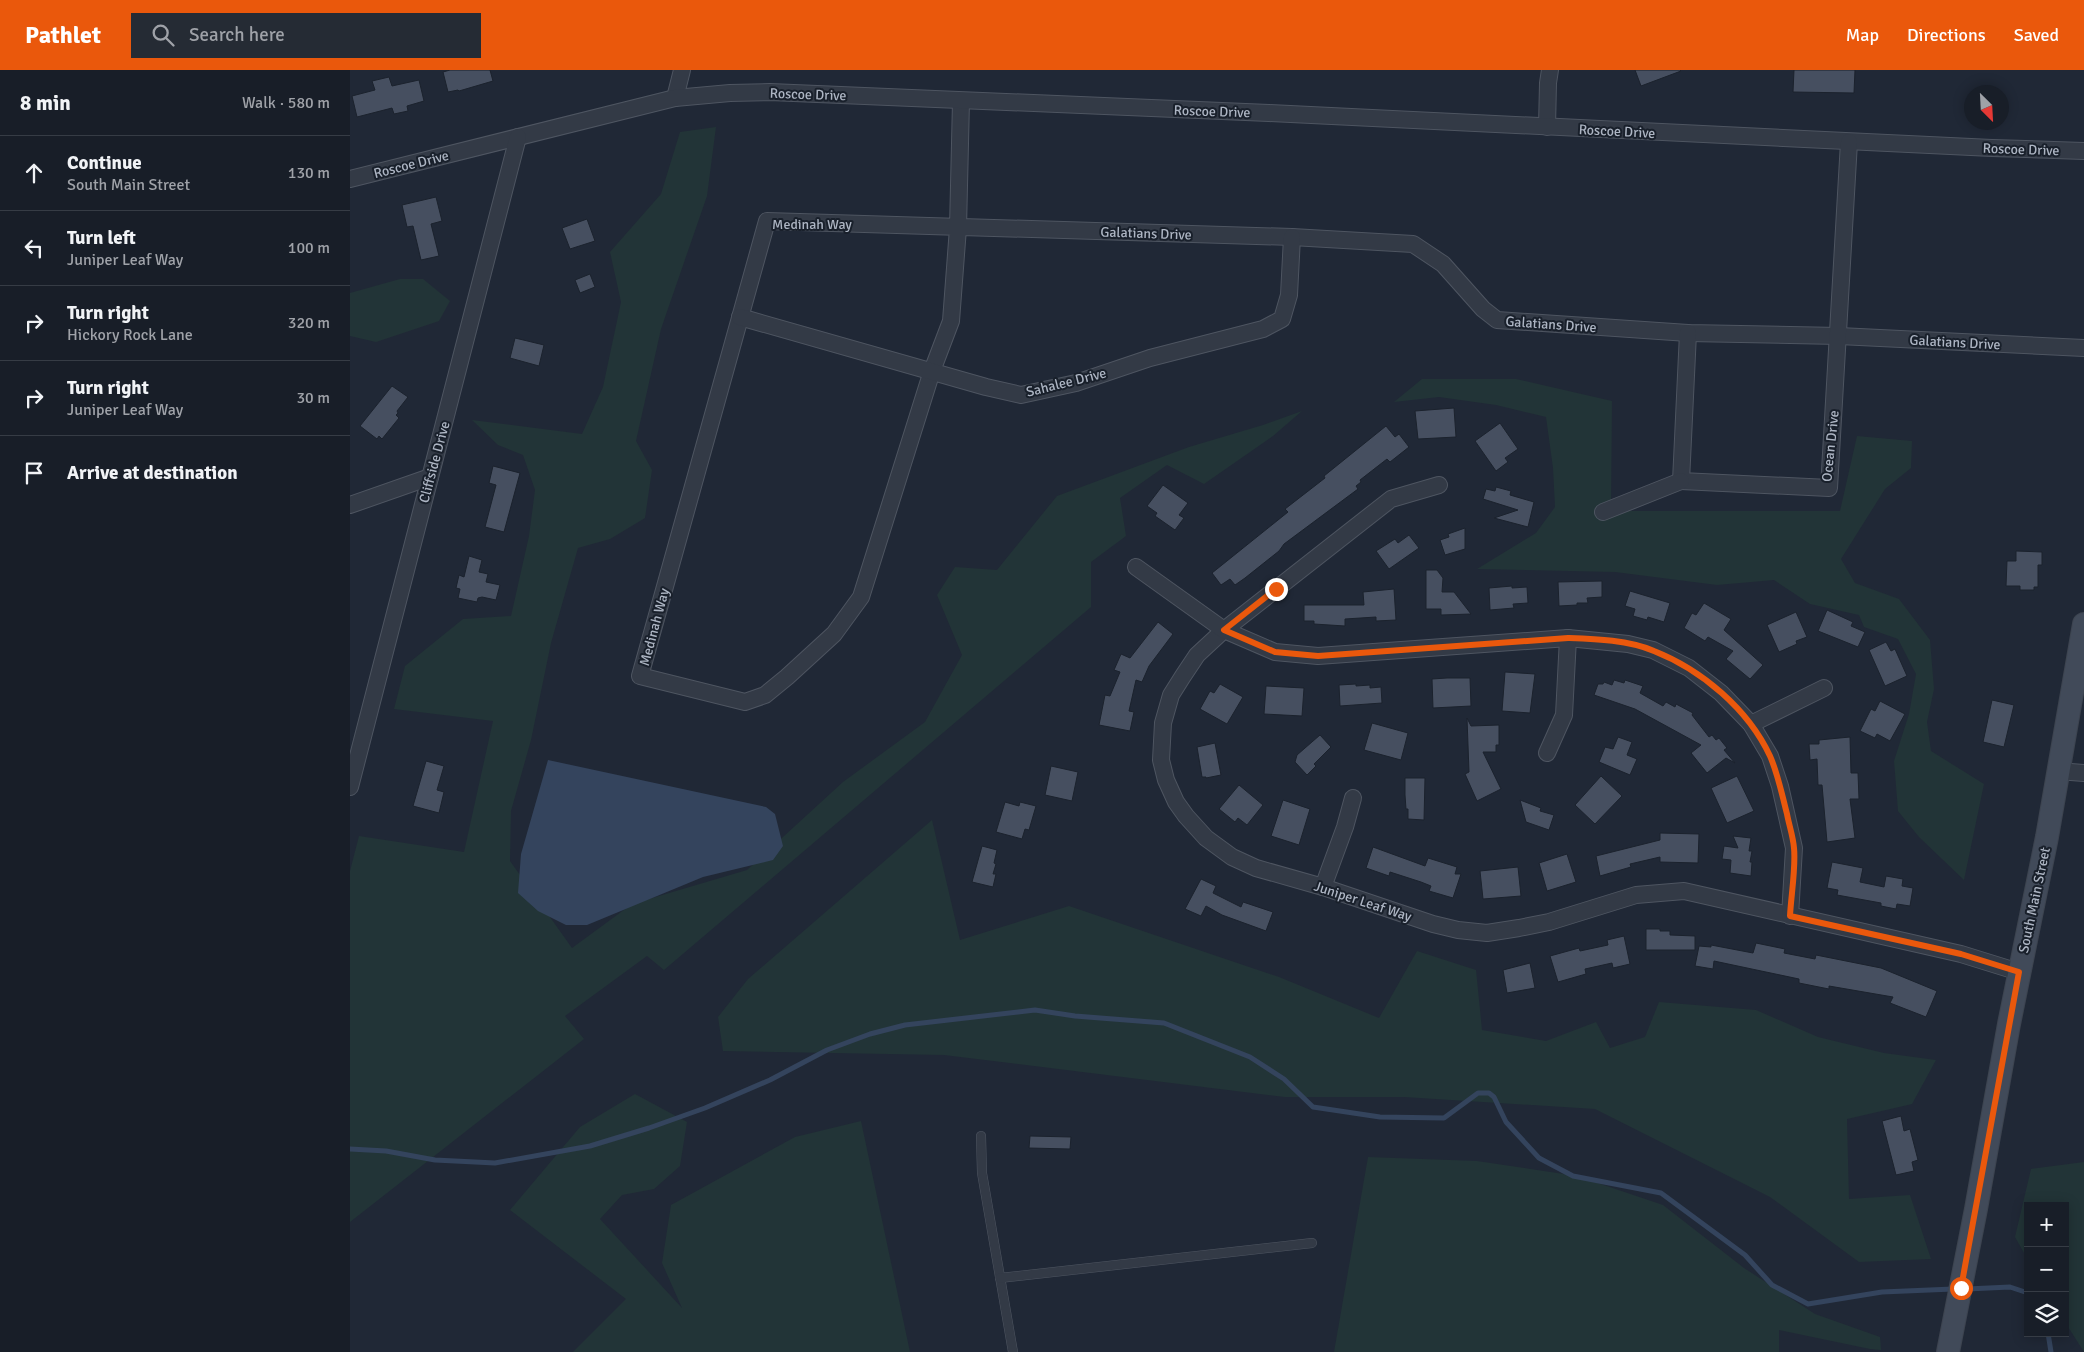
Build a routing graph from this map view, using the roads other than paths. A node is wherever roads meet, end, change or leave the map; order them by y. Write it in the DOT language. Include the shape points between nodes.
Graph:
graph roads {
  1 [pos="682,70"];
  2 [pos="1550,70"];
  3 [pos="675,98"];
  4 [pos="960,101"];
  5 [pos="1547,127"];
  6 [pos="518,137"];
  7 [pos="1850,142"];
  8 [pos="2084,151"];
  9 [pos="350,179"];
  10 [pos="958,228"];
  11 [pos="1292,237"];
  12 [pos="740,317"];
  13 [pos="1688,333"];
  14 [pos="1839,336"];
  15 [pos="2084,348"];
  16 [pos="932,371"];
  17 [pos="430,477"];
  18 [pos="1680,481"];
  19 [pos="1439,485"];
  20 [pos="350,505"];
  21 [pos="1603,512"];
  22 [pos="1136,567"];
  23 [pos="2084,624"];
  24 [pos="1224,630"];
  25 [pos="1568,638"];
  26 [pos="1824,688"];
  27 [pos="1751,724"];
  28 [pos="1547,753"];
  29 [pos="2058,771"];
  30 [pos="2084,773"];
  31 [pos="350,786"];
  32 [pos="1353,798"];
  33 [pos="1322,887"];
  34 [pos="1790,916"];
  35 [pos="2019,972"];
  36 [pos="981,1136"];
  37 [pos="1312,1243"];
  38 [pos="1000,1278"];
  39 [pos="1013,1352"];
  40 [pos="1948,1352"];
  1 -- 3 [label="street"];
  2 -- 5 [label="street"];
  3 -- 4 [label="street, Roscoe Drive" via="770,92"];
  3 -- 6 [label="street, Roscoe Drive"];
  4 -- 5 [label="street, Roscoe Drive"];
  4 -- 10 [label="street, Medinah Way"];
  5 -- 7 [label="street, Roscoe Drive"];
  6 -- 9 [label="street, Roscoe Drive"];
  6 -- 17 [label="street, Cliffside Drive"];
  7 -- 8 [label="street, Roscoe Drive"];
  7 -- 14 [label="street, Ocean Drive"];
  10 -- 11 [label="street, Galatians Drive"];
  10 -- 12 [label="street, Medinah Way" via="766,221"];
  10 -- 16 [label="street, Medinah Way" via="951,321"];
  11 -- 13 [label="street, Galatians Drive" via="1413,244 1443,264 1497,320"];
  11 -- 16 [label="street, Sahalee Drive" via="1289,295 1282,319 1263,329 1150,358 1076,383 1021,395"];
  12 -- 16 [label="street, Sahalee Drive"];
  12 -- 16 [label="street, Medinah Way" via="640,676 746,702 766,695 834,634 861,597"];
  13 -- 14 [label="street, Galatians Drive"];
  13 -- 18 [label="street"];
  14 -- 15 [label="street, Galatians Drive"];
  14 -- 18 [label="street, Ocean Drive" via="1829,488"];
  17 -- 20 [label="street"];
  17 -- 31 [label="street, Cliffside Drive"];
  18 -- 21 [label="street"];
  19 -- 24 [label="street, Juniper Leaf Way" via="1391,499"];
  22 -- 24 [label="street"];
  23 -- 29 [label="main road, South Main Street"];
  24 -- 25 [label="street" via="1275,652 1318,656"];
  24 -- 33 [label="street, Juniper Leaf Way" via="1197,655 1171,695 1162,723 1161,760 1166,780 1186,816 1206,838 1232,857 1256,868"];
  25 -- 27 [label="street" via="1653,650 1690,668 1721,693"];
  25 -- 28 [label="street" via="1564,715"];
  26 -- 27 [label="street"];
  27 -- 34 [label="street" via="1770,756 1794,848"];
  29 -- 30 [label="street"];
  29 -- 35 [label="main road, South Main Street"];
  32 -- 33 [label="street"];
  33 -- 34 [label="street, Juniper Leaf Way" via="1433,924 1487,933 1549,922 1636,895 1684,891"];
  34 -- 35 [label="street, Juniper Leaf Way" via="1961,954"];
  35 -- 40 [label="main road, South Main Street"];
  36 -- 38 [label="lane" via="982,1173"];
  37 -- 38 [label="lane"];
  38 -- 39 [label="lane"];
}
